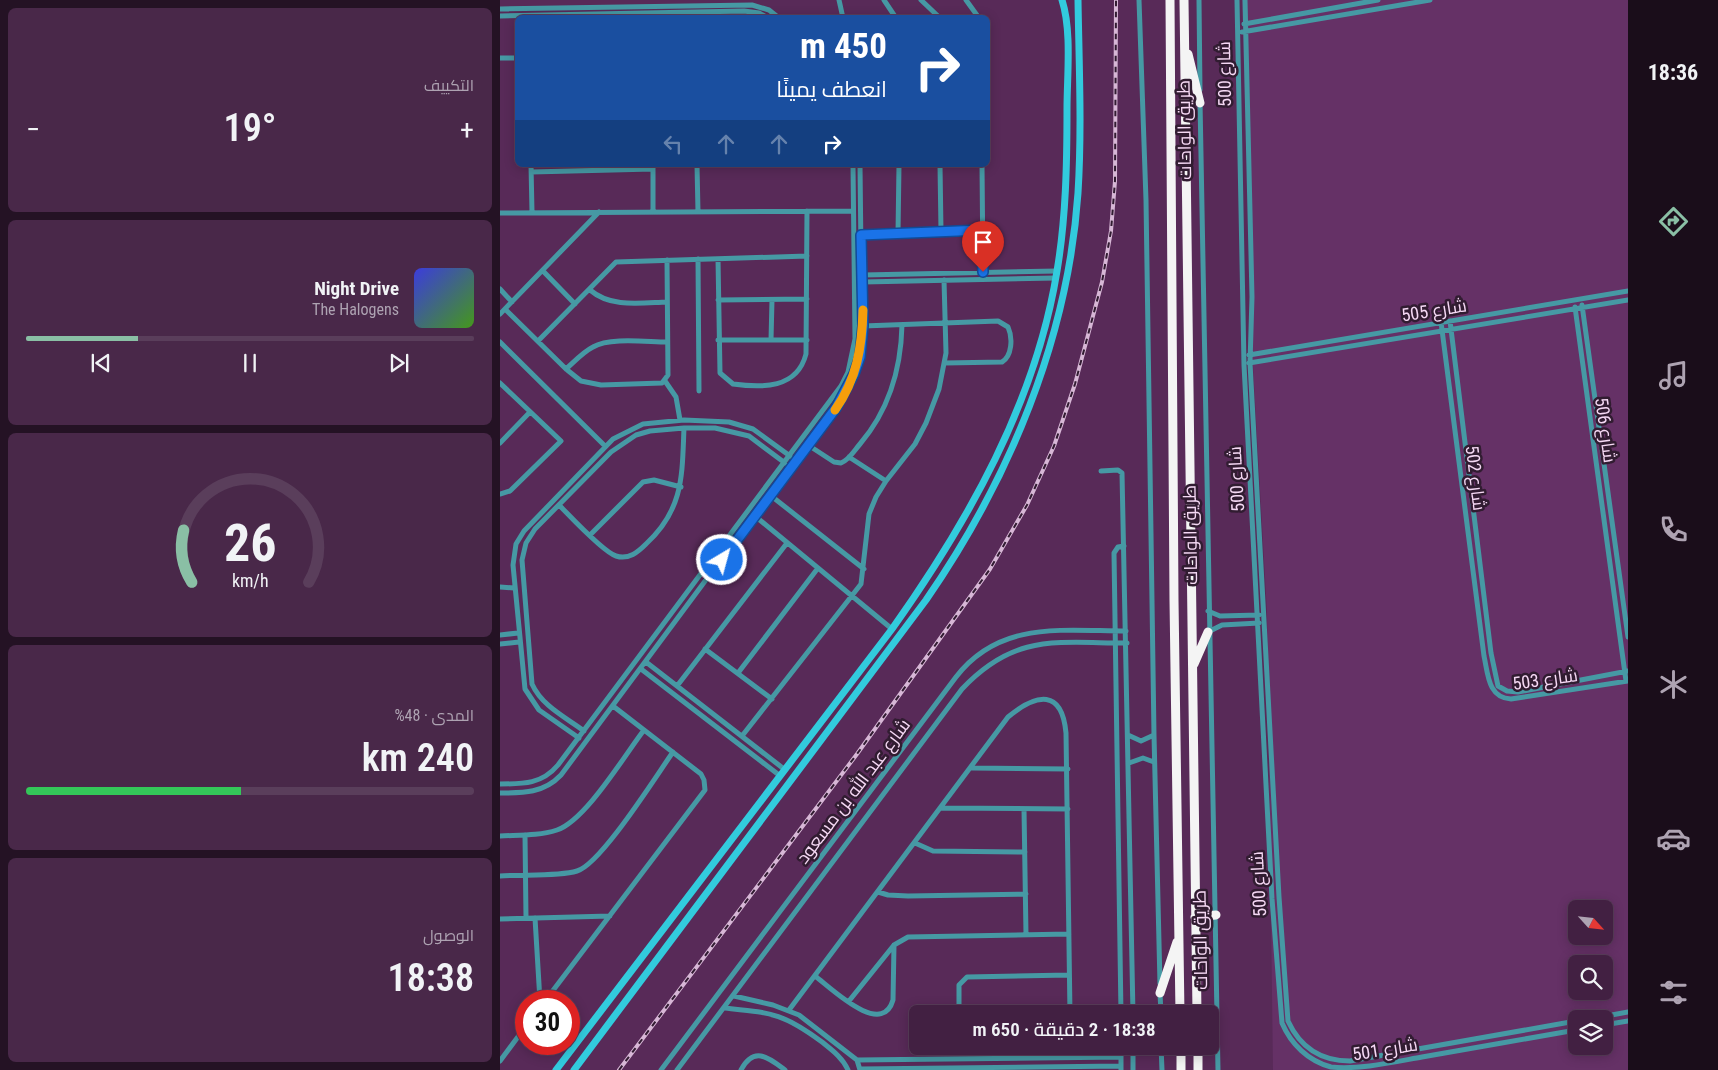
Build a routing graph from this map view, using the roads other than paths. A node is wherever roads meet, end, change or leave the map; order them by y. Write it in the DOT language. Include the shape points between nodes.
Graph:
graph roads {
  1 [pos="558,0"];
  2 [pos="839,0"];
  3 [pos="884,0"];
  4 [pos="921,0"];
  5 [pos="966,0"];
  6 [pos="1062,0"];
  7 [pos="1078,0"];
  8 [pos="1139,0"];
  9 [pos="1170,0"];
  10 [pos="1184,0"];
  11 [pos="1199,0"];
  12 [pos="1237,0"];
  13 [pos="1245,0"];
  14 [pos="1378,0"];
  15 [pos="1430,0"];
  16 [pos="728,5"];
  17 [pos="616,7"];
  18 [pos="558,8"];
  19 [pos="500,9"];
  20 [pos="728,12"];
  21 [pos="616,14"];
  22 [pos="558,15"];
  23 [pos="760,15"];
  24 [pos="774,15"];
  25 [pos="842,15"];
  26 [pos="894,15"];
  27 [pos="937,15"];
  28 [pos="977,15"];
  29 [pos="500,16"];
  30 [pos="515,16"];
  31 [pos="1245,24"];
  32 [pos="1066,25"];
  33 [pos="1079,25"];
  34 [pos="1237,25"];
  35 [pos="1244,32"];
  36 [pos="1237,33"];
  37 [pos="1184,38"];
  38 [pos="500,58"];
  39 [pos="515,58"];
  40 [pos="1200,103"];
  41 [pos="530,167"];
  42 [pos="652,167"];
  43 [pos="697,167"];
  44 [pos="852,167"];
  45 [pos="860,167"];
  46 [pos="899,167"];
  47 [pos="940,167"];
  48 [pos="982,167"];
  49 [pos="572,168"];
  50 [pos="613,168"];
  51 [pos="531,172"];
  52 [pos="807,211"];
  53 [pos="853,211"];
  54 [pos="532,212"];
  55 [pos="599,212"];
  56 [pos="652,212"];
  57 [pos="698,212"];
  58 [pos="500,213"];
  59 [pos="982,230"];
  60 [pos="941,232"];
  61 [pos="898,233"];
  62 [pos="861,235"];
  63 [pos="807,256"];
  64 [pos="698,259"];
  65 [pos="667,260"];
  66 [pos="718,260"];
  67 [pos="543,271"];
  68 [pos="983,272"];
  69 [pos="862,275"];
  70 [pos="1057,275"];
  71 [pos="944,280"];
  72 [pos="863,282"];
  73 [pos="500,289"];
  74 [pos="590,290"];
  75 [pos="1628,291"];
  76 [pos="807,299"];
  77 [pos="718,300"];
  78 [pos="772,300"];
  79 [pos="1581,300"];
  80 [pos="1628,300"];
  81 [pos="855,301"];
  82 [pos="863,301"];
  83 [pos="512,302"];
  84 [pos="667,302"];
  85 [pos="1574,302"];
  86 [pos="575,304"];
  87 [pos="1582,307"];
  88 [pos="505,309"];
  89 [pos="1575,309"];
  90 [pos="500,314"];
  91 [pos="1450,321"];
  92 [pos="1441,322"];
  93 [pos="945,323"];
  94 [pos="902,325"];
  95 [pos="863,326"];
  96 [pos="1451,329"];
  97 [pos="1442,330"];
  98 [pos="718,340"];
  99 [pos="771,340"];
  100 [pos="807,340"];
  101 [pos="538,341"];
  102 [pos="500,342"];
  103 [pos="667,342"];
  104 [pos="1250,355"];
  105 [pos="1244,356"];
  106 [pos="945,363"];
  107 [pos="1250,363"];
  108 [pos="1244,365"];
  109 [pos="566,370"];
  110 [pos="665,381"];
  111 [pos="500,383"];
  112 [pos="699,391"];
  113 [pos="530,412"];
  114 [pos="680,420"];
  115 [pos="684,428"];
  116 [pos="500,443"];
  117 [pos="808,445"];
  118 [pos="605,446"];
  119 [pos="790,456"];
  120 [pos="849,456"];
  121 [pos="785,463"];
  122 [pos="1101,470"];
  123 [pos="886,482"];
  124 [pos="681,487"];
  125 [pos="500,494"];
  126 [pos="770,495"];
  127 [pos="559,505"];
  128 [pos="755,516"];
  129 [pos="590,535"];
  130 [pos="787,543"];
  131 [pos="1124,546"];
  132 [pos="818,568"];
  133 [pos="1254,568"];
  134 [pos="1262,568"];
  135 [pos="864,569"];
  136 [pos="1483,585"];
  137 [pos="1475,586"];
  138 [pos="500,587"];
  139 [pos="514,588"];
  140 [pos="917,593"];
  141 [pos="853,596"];
  142 [pos="926,600"];
  143 [pos="1208,610"];
  144 [pos="1624,611"];
  145 [pos="1617,612"];
  146 [pos="1265,614"];
  147 [pos="1257,615"];
  148 [pos="1257,623"];
  149 [pos="1265,623"];
  150 [pos="892,628"];
  151 [pos="1116,631"];
  152 [pos="1126,631"];
  153 [pos="1208,632"];
  154 [pos="518,633"];
  155 [pos="500,635"];
  156 [pos="1489,636"];
  157 [pos="1628,636"];
  158 [pos="1482,638"];
  159 [pos="519,642"];
  160 [pos="1116,643"];
  161 [pos="1127,643"];
  162 [pos="500,644"];
  163 [pos="705,649"];
  164 [pos="646,662"];
  165 [pos="1193,666"];
  166 [pos="641,669"];
  167 [pos="1626,671"];
  168 [pos="738,673"];
  169 [pos="1627,681"];
  170 [pos="1561,683"];
  171 [pos="676,686"];
  172 [pos="1564,691"];
  173 [pos="772,699"];
  174 [pos="1269,699"];
  175 [pos="1262,700"];
  176 [pos="613,706"];
  177 [pos="644,730"];
  178 [pos="584,731"];
  179 [pos="1128,735"];
  180 [pos="1154,735"];
  181 [pos="742,736"];
  182 [pos="579,738"];
  183 [pos="1271,741"];
  184 [pos="1264,742"];
  185 [pos="673,752"];
  186 [pos="1154,762"];
  187 [pos="1129,763"];
  188 [pos="972,768"];
  189 [pos="1068,768"];
  190 [pos="784,769"];
  191 [pos="779,775"];
  192 [pos="500,784"];
  193 [pos="516,784"];
  194 [pos="500,793"];
  195 [pos="516,793"];
  196 [pos="941,808"];
  197 [pos="1024,809"];
  198 [pos="1068,809"];
  199 [pos="525,835"];
  200 [pos="500,836"];
  201 [pos="915,843"];
  202 [pos="830,844"];
  203 [pos="1269,847"];
  204 [pos="1276,847"];
  205 [pos="840,852"];
  206 [pos="1025,852"];
  207 [pos="706,872"];
  208 [pos="525,874"];
  209 [pos="500,876"];
  210 [pos="716,879"];
  211 [pos="878,892"];
  212 [pos="1026,894"];
  213 [pos="1216,915"];
  214 [pos="610,916"];
  215 [pos="1195,917"];
  216 [pos="526,918"];
  217 [pos="535,918"];
  218 [pos="500,919"];
  219 [pos="1069,934"];
  220 [pos="1026,935"];
  221 [pos="1180,935"];
  222 [pos="894,945"];
  223 [pos="1283,956"];
  224 [pos="1276,957"];
  225 [pos="1069,975"];
  226 [pos="815,976"];
  227 [pos="539,990"];
  228 [pos="553,990"];
  229 [pos="1160,993"];
  230 [pos="734,996"];
  231 [pos="849,1000"];
  232 [pos="959,1005"];
  233 [pos="1070,1005"];
  234 [pos="1120,1005"];
  235 [pos="1133,1005"];
  236 [pos="1161,1005"];
  237 [pos="1180,1005"];
  238 [pos="1197,1005"];
  239 [pos="725,1008"];
  240 [pos="789,1010"];
  241 [pos="1628,1012"];
  242 [pos="1613,1015"];
  243 [pos="1288,1021"];
  244 [pos="1628,1021"];
  245 [pos="1568,1022"];
  246 [pos="1282,1023"];
  247 [pos="1613,1024"];
  248 [pos="1568,1031"];
  249 [pos="823,1033"];
  250 [pos="819,1040"];
  251 [pos="515,1041"];
  252 [pos="1133,1055"];
  253 [pos="1161,1055"];
  254 [pos="1181,1055"];
  255 [pos="1198,1055"];
  256 [pos="1070,1057"];
  257 [pos="1121,1057"];
  258 [pos="857,1060"];
  259 [pos="500,1061"];
  260 [pos="666,1063"];
  261 [pos="1004,1068"];
  262 [pos="1121,1068"];
  263 [pos="860,1069"];
  264 [pos="953,1069"];
  265 [pos="556,1070"];
  266 [pos="574,1070"];
  267 [pos="661,1070"];
  268 [pos="677,1070"];
  269 [pos="740,1070"];
  270 [pos="785,1070"];
  271 [pos="848,1070"];
  272 [pos="1133,1070"];
  273 [pos="1162,1070"];
  274 [pos="1181,1070"];
  275 [pos="1198,1070"];
  276 [pos="1218,1070"];
  1 -- 18 [label="street"];
  2 -- 25 [label="street"];
  3 -- 26 [label="street"];
  4 -- 27 [label="street"];
  5 -- 28 [label="street"];
  6 -- 32 [label="street"];
  7 -- 33 [label="street"];
  8 -- 180 [label="street" via="1146,200"];
  9 -- 221 [label="highway, طريق الواحات"];
  10 -- 37 [label="highway, طريق الواحات"];
  11 -- 40 [label="street, طريق الواحات"];
  12 -- 34 [label="street, شارع 500"];
  13 -- 31 [label="street, شارع 500"];
  14 -- 31 [label="street"];
  15 -- 35 [label="street"];
  16 -- 17 [label="street"];
  16 -- 20 [label="street"];
  16 -- 24 [label="street" via="761,7"];
  17 -- 18 [label="street"];
  17 -- 21 [label="street"];
  18 -- 19 [label="street"];
  20 -- 21 [label="street"];
  20 -- 23 [label="street"];
  21 -- 22 [label="street"];
  29 -- 30 [label="street"];
  31 -- 34 [label="street"];
  31 -- 35 [label="street, شارع 500"];
  32 -- 33 [label="street"];
  32 -- 70 [label="street" via="1065,200"];
  33 -- 142 [label="street" via="1078,194 1068,270 1055,327 1037,386 1008,458 950,566"];
  34 -- 36 [label="street, شارع 500"];
  35 -- 36 [label="street"];
  35 -- 104 [label="street, شارع 500" via="1252,297"];
  36 -- 105 [label="street, شارع 500"];
  37 -- 40 [label="highway"];
  37 -- 165 [label="highway, طريق الواحات"];
  38 -- 39 [label="street"];
  40 -- 143 [label="street, طريق الواحات"];
  41 -- 51 [label="street"];
  42 -- 50 [label="street"];
  42 -- 56 [label="street"];
  43 -- 57 [label="street"];
  44 -- 53 [label="street"];
  45 -- 62 [label="street"];
  46 -- 61 [label="street"];
  47 -- 60 [label="street"];
  48 -- 59 [label="street"];
  49 -- 50 [label="street"];
  49 -- 51 [label="street"];
  51 -- 54 [label="street"];
  52 -- 53 [label="street"];
  52 -- 57 [label="street"];
  52 -- 63 [label="street"];
  53 -- 81 [label="street"];
  54 -- 55 [label="street"];
  54 -- 58 [label="street"];
  55 -- 56 [label="street"];
  55 -- 67 [label="street"];
  56 -- 57 [label="street"];
  59 -- 60 [label="street"];
  59 -- 68 [label="street"];
  60 -- 61 [label="street"];
  61 -- 62 [label="street"];
  62 -- 69 [label="street"];
  63 -- 66 [label="street"];
  63 -- 76 [label="street"];
  64 -- 65 [label="street"];
  64 -- 66 [label="street"];
  64 -- 112 [label="street"];
  65 -- 74 [label="street" via="616,262"];
  65 -- 84 [label="street"];
  66 -- 77 [label="street"];
  67 -- 83 [label="street"];
  67 -- 86 [label="street"];
  68 -- 69 [label="street"];
  68 -- 70 [label="street"];
  69 -- 72 [label="street"];
  70 -- 71 [label="street"];
  70 -- 140 [label="street" via="1046,326 1019,404 970,507"];
  71 -- 72 [label="street"];
  71 -- 93 [label="street"];
  72 -- 82 [label="street"];
  73 -- 83 [label="street"];
  74 -- 84 [label="street" via="616,303"];
  74 -- 86 [label="street"];
  75 -- 79 [label="street, شارع 505"];
  76 -- 78 [label="street"];
  76 -- 100 [label="street"];
  77 -- 78 [label="street"];
  77 -- 98 [label="street"];
  78 -- 99 [label="street"];
  79 -- 85 [label="street, شارع 505"];
  79 -- 87 [label="street, شارع 506"];
  80 -- 87 [label="street, شارع 505"];
  81 -- 82 [label="street"];
  81 -- 119 [label="street" via="854,339 848,372 830,404"];
  82 -- 95 [label="street"];
  83 -- 88 [label="street"];
  84 -- 103 [label="street"];
  85 -- 89 [label="street, شارع 506"];
  85 -- 91 [label="street, شارع 505"];
  86 -- 101 [label="street"];
  87 -- 89 [label="street, شارع 505"];
  87 -- 144 [label="street, شارع 506"];
  88 -- 90 [label="street"];
  88 -- 101 [label="street"];
  89 -- 96 [label="street, شارع 505"];
  89 -- 145 [label="street, شارع 506"];
  91 -- 92 [label="street, شارع 505"];
  91 -- 96 [label="street, شارع 502"];
  92 -- 97 [label="street, شارع 502"];
  92 -- 104 [label="street, شارع 505"];
  93 -- 94 [label="street"];
  93 -- 106 [label="street"];
  93 -- 106 [label="street" via="998,321 1008,327 1011,335 1009,354 1002,362"];
  94 -- 95 [label="street"];
  94 -- 120 [label="street" via="900,356 892,387 875,424"];
  95 -- 117 [label="street" via="860,357 847,390"];
  96 -- 97 [label="street, شارع 505"];
  96 -- 136 [label="street, شارع 502"];
  97 -- 107 [label="street, شارع 505"];
  97 -- 137 [label="street, شارع 502"];
  98 -- 99 [label="street"];
  98 -- 100 [label="street" via="720,373 727,382 738,385 784,383 804,363"];
  99 -- 100 [label="street"];
  101 -- 109 [label="street"];
  102 -- 118 [label="street"];
  103 -- 109 [label="street" via="605,342 588,350"];
  103 -- 110 [label="street" via="668,375"];
  104 -- 105 [label="street, شارع 505"];
  104 -- 107 [label="street, شارع 500"];
  105 -- 108 [label="street, شارع 500"];
  106 -- 123 [label="street" via="926,423 902,464"];
  107 -- 108 [label="street, شارع 505"];
  107 -- 134 [label="street, شارع 500"];
  108 -- 133 [label="street, شارع 500"];
  109 -- 110 [label="street" via="577,379 594,384 659,384"];
  110 -- 114 [label="street" via="676,397"];
  111 -- 113 [label="street"];
  113 -- 116 [label="street"];
  113 -- 125 [label="street" via="561,441 510,491"];
  114 -- 118 [label="street" via="632,428"];
  114 -- 119 [label="street" via="717,420 742,425"];
  115 -- 121 [label="street" via="727,430 750,436"];
  115 -- 124 [label="street"];
  115 -- 127 [label="street" via="643,433 623,442"];
  117 -- 120 [label="street" via="837,463 844,462"];
  117 -- 126 [label="street"];
  118 -- 139 [label="street" via="524,531 513,554"];
  119 -- 121 [label="street"];
  120 -- 123 [label="street"];
  121 -- 178 [label="street"];
  122 -- 131 [label="street" via="1122,473"];
  123 -- 135 [label="street" via="869,514"];
  124 -- 129 [label="street" via="654,480 643,482"];
  124 -- 129 [label="street" via="674,508 662,527 638,552 624,557 609,553"];
  126 -- 128 [label="street"];
  126 -- 135 [label="street"];
  127 -- 129 [label="street"];
  127 -- 178 [label="street" via="530,536 523,552 523,592 532,684 544,703"];
  128 -- 130 [label="street"];
  128 -- 164 [label="street"];
  130 -- 132 [label="street"];
  130 -- 163 [label="street"];
  131 -- 151 [label="street" via="1118,547 1114,553"];
  131 -- 152 [label="street"];
  132 -- 141 [label="street"];
  132 -- 168 [label="street"];
  133 -- 134 [label="street"];
  133 -- 147 [label="street, شارع 500"];
  134 -- 146 [label="street, شارع 500"];
  135 -- 141 [label="street" via="861,584"];
  136 -- 137 [label="street"];
  136 -- 156 [label="street, شارع 502"];
  137 -- 158 [label="street, شارع 502"];
  138 -- 139 [label="street"];
  139 -- 154 [label="street"];
  140 -- 142 [label="street"];
  140 -- 150 [label="street"];
  141 -- 150 [label="street"];
  141 -- 173 [label="street"];
  142 -- 210 [label="street"];
  143 -- 147 [label="street" via="1220,616"];
  143 -- 153 [label="street, طريق الواحات"];
  144 -- 145 [label="street"];
  144 -- 157 [label="street, شارع 506"];
  145 -- 167 [label="street, شارع 506"];
  146 -- 147 [label="street"];
  146 -- 149 [label="street, شارع 500"];
  147 -- 148 [label="street, شارع 500"];
  148 -- 149 [label="street"];
  148 -- 153 [label="street" via="1222,626"];
  148 -- 175 [label="street, شارع 500"];
  149 -- 174 [label="street, شارع 500"];
  150 -- 190 [label="street"];
  151 -- 152 [label="street, شارع عبد الله بن مسعود"];
  151 -- 160 [label="street"];
  151 -- 202 [label="street, شارع عبد الله بن مسعود" via="1044,630 1005,640 983,652 956,677"];
  152 -- 161 [label="street"];
  153 -- 165 [label="highway"];
  153 -- 213 [label="street, طريق الواحات"];
  154 -- 155 [label="street"];
  154 -- 159 [label="street"];
  156 -- 158 [label="street"];
  156 -- 170 [label="street, شارع 503" via="1496,680 1502,689 1518,692"];
  158 -- 172 [label="street, شارع 503" via="1488,676 1496,694 1511,699"];
  159 -- 162 [label="street"];
  159 -- 182 [label="street" via="522,676 530,700 538,710"];
  160 -- 161 [label="street, شارع عبد الله بن مسعود"];
  160 -- 205 [label="street, شارع عبد الله بن مسعود" via="1034,644 1001,656 987,665 962,689"];
  160 -- 234 [label="street"];
  161 -- 179 [label="street"];
  163 -- 168 [label="street"];
  163 -- 171 [label="street"];
  164 -- 166 [label="street"];
  164 -- 171 [label="street"];
  165 -- 215 [label="highway, طريق الواحات"];
  166 -- 176 [label="street"];
  166 -- 191 [label="street"];
  167 -- 169 [label="street, شارع 506"];
  167 -- 170 [label="street, شارع 503"];
  168 -- 173 [label="street"];
  169 -- 172 [label="street, شارع 503"];
  170 -- 172 [label="street"];
  171 -- 181 [label="street"];
  173 -- 181 [label="street"];
  174 -- 175 [label="street"];
  174 -- 183 [label="street, شارع 500"];
  175 -- 184 [label="street, شارع 500"];
  176 -- 177 [label="street"];
  176 -- 195 [label="street" via="558,779 540,790"];
  177 -- 185 [label="street"];
  177 -- 199 [label="street" via="575,819 553,831"];
  178 -- 182 [label="street"];
  179 -- 180 [label="street" via="1141,741"];
  179 -- 187 [label="street"];
  180 -- 186 [label="street"];
  181 -- 190 [label="street"];
  182 -- 193 [label="street" via="555,770 544,778"];
  183 -- 184 [label="street"];
  183 -- 204 [label="street, شارع 500"];
  184 -- 203 [label="street, شارع 500"];
  185 -- 208 [label="street" via="620,826 585,867 568,872"];
  185 -- 214 [label="street" via="703,777 704,793"];
  186 -- 187 [label="street" via="1144,758"];
  186 -- 229 [label="street"];
  187 -- 235 [label="street"];
  188 -- 189 [label="street"];
  188 -- 189 [label="street" via="1008,717 1026,703 1041,698 1056,703 1065,719"];
  188 -- 196 [label="street"];
  189 -- 198 [label="street"];
  190 -- 191 [label="street"];
  191 -- 207 [label="street"];
  192 -- 193 [label="street"];
  193 -- 195 [label="street"];
  194 -- 195 [label="street"];
  196 -- 197 [label="street"];
  196 -- 201 [label="street"];
  197 -- 198 [label="street"];
  197 -- 206 [label="street"];
  198 -- 219 [label="street"];
  199 -- 200 [label="street"];
  199 -- 208 [label="street"];
  201 -- 206 [label="street" via="933,851"];
  201 -- 211 [label="street"];
  202 -- 205 [label="street"];
  202 -- 260 [label="street, شارع عبد الله بن مسعود"];
  203 -- 204 [label="street"];
  203 -- 224 [label="street, شارع 500"];
  204 -- 223 [label="street, شارع 500"];
  205 -- 230 [label="street, شارع عبد الله بن مسعود"];
  206 -- 212 [label="street"];
  207 -- 210 [label="street"];
  207 -- 265 [label="street"];
  208 -- 209 [label="street"];
  208 -- 216 [label="street"];
  210 -- 266 [label="street"];
  211 -- 212 [label="street" via="908,896"];
  211 -- 226 [label="street"];
  212 -- 220 [label="street"];
  213 -- 215 [label="highway"];
  213 -- 276 [label="street, طريق الواحات"];
  214 -- 217 [label="street"];
  214 -- 228 [label="street"];
  215 -- 238 [label="highway, طريق الواحات"];
  216 -- 217 [label="street"];
  216 -- 218 [label="street"];
  217 -- 227 [label="street"];
  219 -- 220 [label="street"];
  219 -- 225 [label="street"];
  220 -- 222 [label="street" via="916,936"];
  221 -- 229 [label="highway"];
  221 -- 237 [label="highway, طريق الواحات"];
  222 -- 231 [label="street"];
  222 -- 231 [label="street" via="891,1007 880,1015 872,1016"];
  223 -- 224 [label="street"];
  223 -- 243 [label="street, شارع 501"];
  224 -- 246 [label="street, شارع 501"];
  225 -- 232 [label="street" via="967,976 959,986"];
  225 -- 233 [label="street"];
  226 -- 231 [label="street"];
  226 -- 240 [label="street"];
  229 -- 236 [label="street"];
  230 -- 239 [label="street, شارع عبد الله بن مسعود"];
  230 -- 240 [label="street"];
  239 -- 250 [label="street" via="779,1015"];
  239 -- 268 [label="street, شارع عبد الله بن مسعود"];
  240 -- 249 [label="street"];
  241 -- 242 [label="street"];
  243 -- 245 [label="street, شارع 501" via="1296,1036 1309,1049 1324,1057 1350,1061"];
  243 -- 246 [label="street"];
  244 -- 247 [label="street"];
  246 -- 248 [label="street, شارع 501" via="1290,1039 1304,1054 1322,1064 1341,1068 1383,1064"];
  249 -- 250 [label="street"];
  249 -- 258 [label="street"];
  250 -- 271 [label="street" via="840,1056"];
  251 -- 259 [label="street"];
  252 -- 272 [label="street"];
  253 -- 273 [label="street"];
  254 -- 274 [label="highway"];
  255 -- 275 [label="highway"];
  256 -- 257 [label="street"];
  256 -- 258 [label="street"];
  257 -- 262 [label="street"];
  258 -- 263 [label="street"];
  260 -- 267 [label="street, شارع عبد الله بن مسعود"];
  260 -- 268 [label="street"];
  261 -- 262 [label="street"];
  261 -- 264 [label="street"];
  263 -- 264 [label="street"];
  269 -- 270 [label="street" via="748,1059 759,1055 770,1058"];
}
